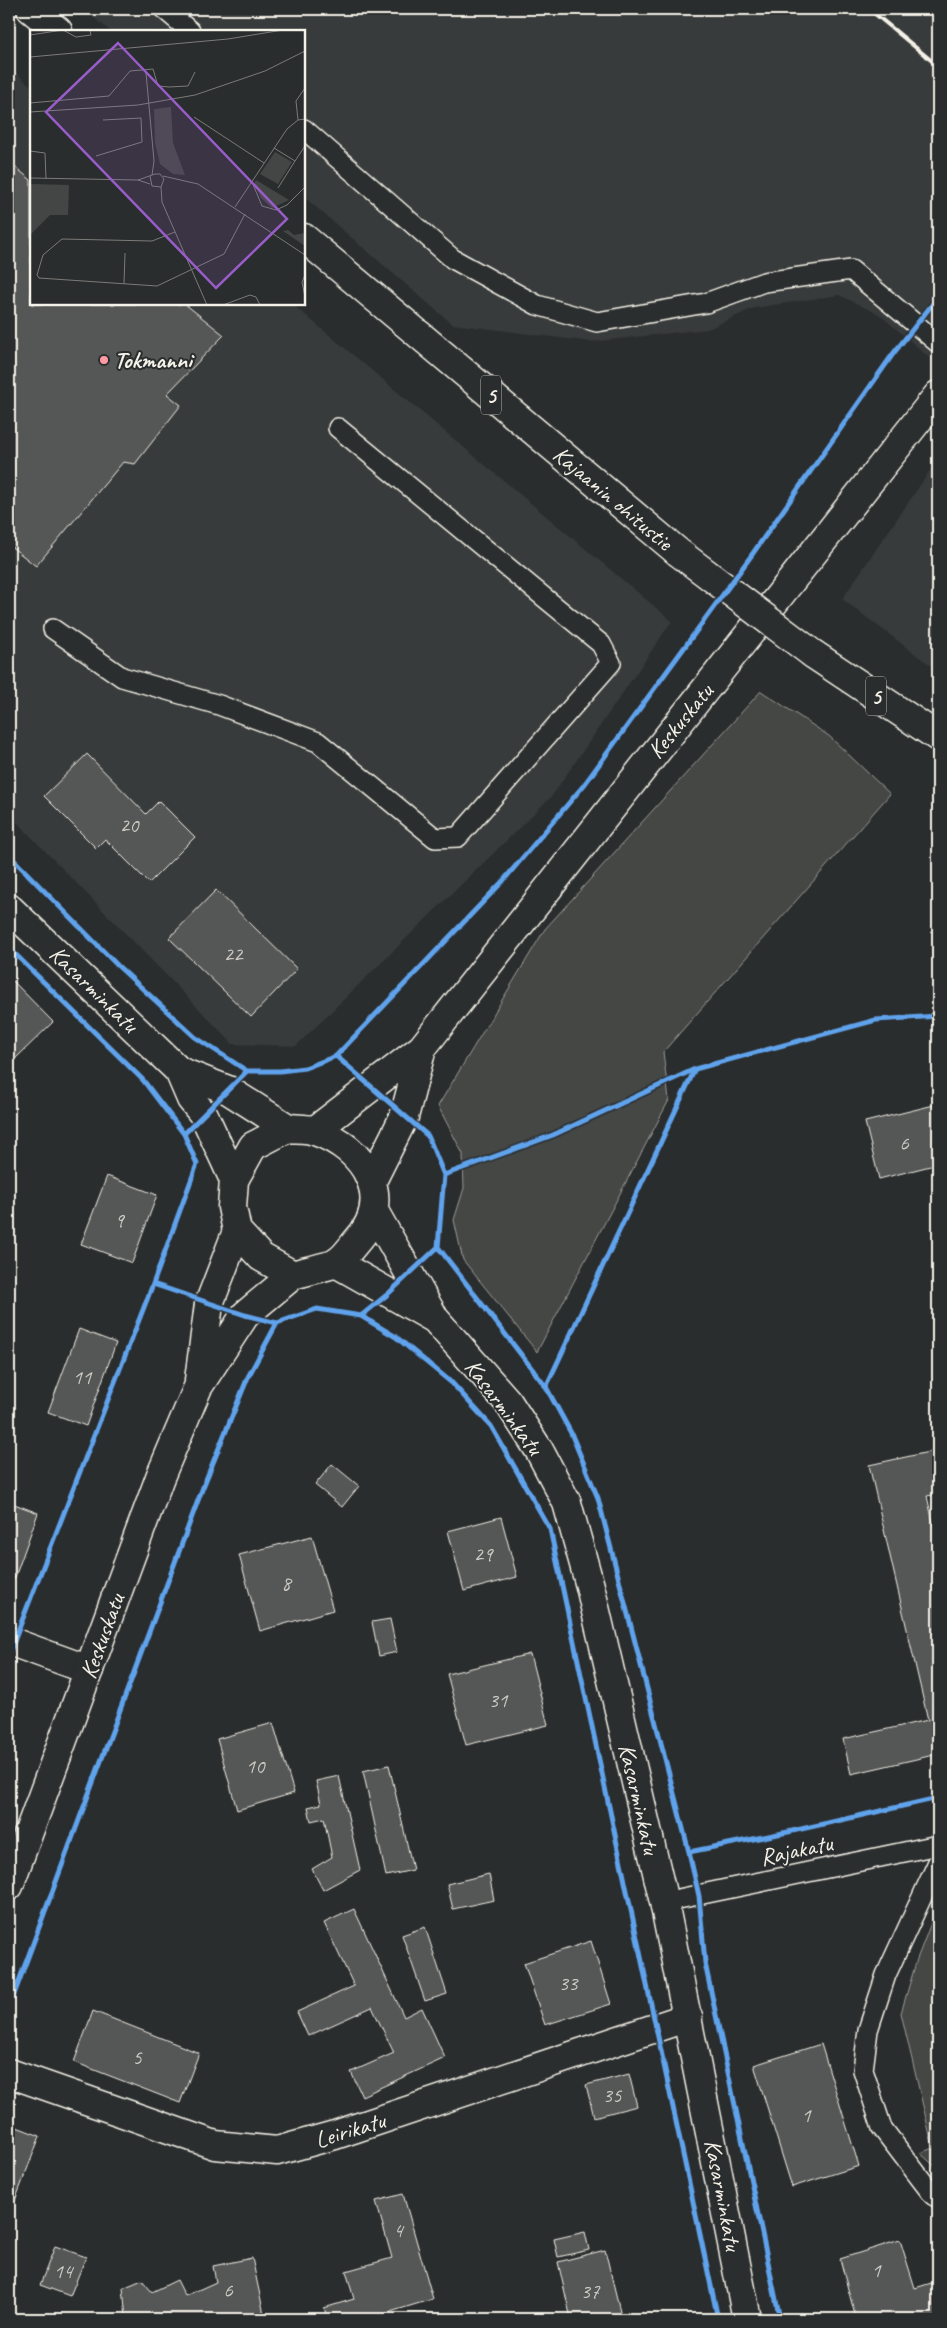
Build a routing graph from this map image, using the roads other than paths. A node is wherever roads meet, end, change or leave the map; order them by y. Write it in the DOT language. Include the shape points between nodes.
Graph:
graph roads {
  1 [pos="31,9"];
  2 [pos="164,9"];
  3 [pos="57,30"];
  4 [pos="189,30"];
  5 [pos="305,130"];
  6 [pos="305,239"];
  7 [pos="938,343"];
  8 [pos="938,395"];
  9 [pos="338,428"];
  10 [pos="53,629"];
  11 [pos="938,738"];
  12 [pos="9,908"];
  13 [pos="422,1048"];
  14 [pos="179,1070"];
  15 [pos="301,1129"];
  16 [pos="234,1180"];
  17 [pos="372,1180"];
  18 [pos="374,1211"];
  19 [pos="237,1231"];
  20 [pos="336,1263"];
  21 [pos="293,1275"];
  22 [pos="436,1319"];
  23 [pos="198,1387"];
  24 [pos="9,1641"];
  25 [pos="90,1670"];
  26 [pos="938,1845"];
  27 [pos="938,1862"];
  28 [pos="9,1886"];
  29 [pos="664,1902"];
  30 [pos="688,2017"];
  31 [pos="9,2073"];
  32 [pos="938,2198"];
  33 [pos="747,2319"];
  1 -- 3 [label="main road"];
  2 -- 4 [label="lane"];
  5 -- 7 [label="lane" via="453,258 537,305 597,322 706,303 764,282 851,270"];
  6 -- 11 [label="main road, Kajaanin ohitustie / 5, bridge" via="678,552 813,654"];
  8 -- 13 [label="main road, Keskuskatu"];
  9 -- 10 [label="lane" via="601,644 611,663 458,837 435,838 318,742 219,704 122,677"];
  12 -- 14 [label="main road, Kasarminkatu"];
  13 -- 15 [label="main road, Keskuskatu"];
  13 -- 17 [label="main road, Keskuskatu" via="404,1117"];
  14 -- 15 [label="main road, Kasarminkatu" via="228,1090"];
  14 -- 16 [label="main road, Kasarminkatu"];
  15 -- 16 [label="main road" via="253,1146"];
  15 -- 17 [label="main road" via="339,1144 360,1160"];
  16 -- 19 [label="main road" via="232,1207"];
  17 -- 18 [label="main road" via="376,1197"];
  18 -- 20 [label="main road" via="363,1234"];
  18 -- 22 [label="main road"];
  19 -- 21 [label="main road" via="261,1257"];
  19 -- 23 [label="main road, Keskuskatu" via="209,1304"];
  20 -- 21 [label="main road"];
  20 -- 22 [label="main road"];
  21 -- 23 [label="main road, Keskuskatu" via="245,1315"];
  22 -- 29 [label="main road, Kasarminkatu" via="508,1402 539,1450 567,1503 590,1586"];
  23 -- 25 [label="main road, Keskuskatu" via="160,1478"];
  24 -- 25 [label="main road"];
  25 -- 28 [label="main road, Keskuskatu"];
  26 -- 29 [label="lane, Rajakatu"];
  27 -- 32 [label="lane" via="886,1975 868,2030 863,2070 882,2128 932,2196"];
  29 -- 30 [label="main road, Kasarminkatu"];
  30 -- 31 [label="main road, Leirikatu" via="335,2135 277,2151 215,2145"];
  30 -- 33 [label="main road, Kasarminkatu"];
}
